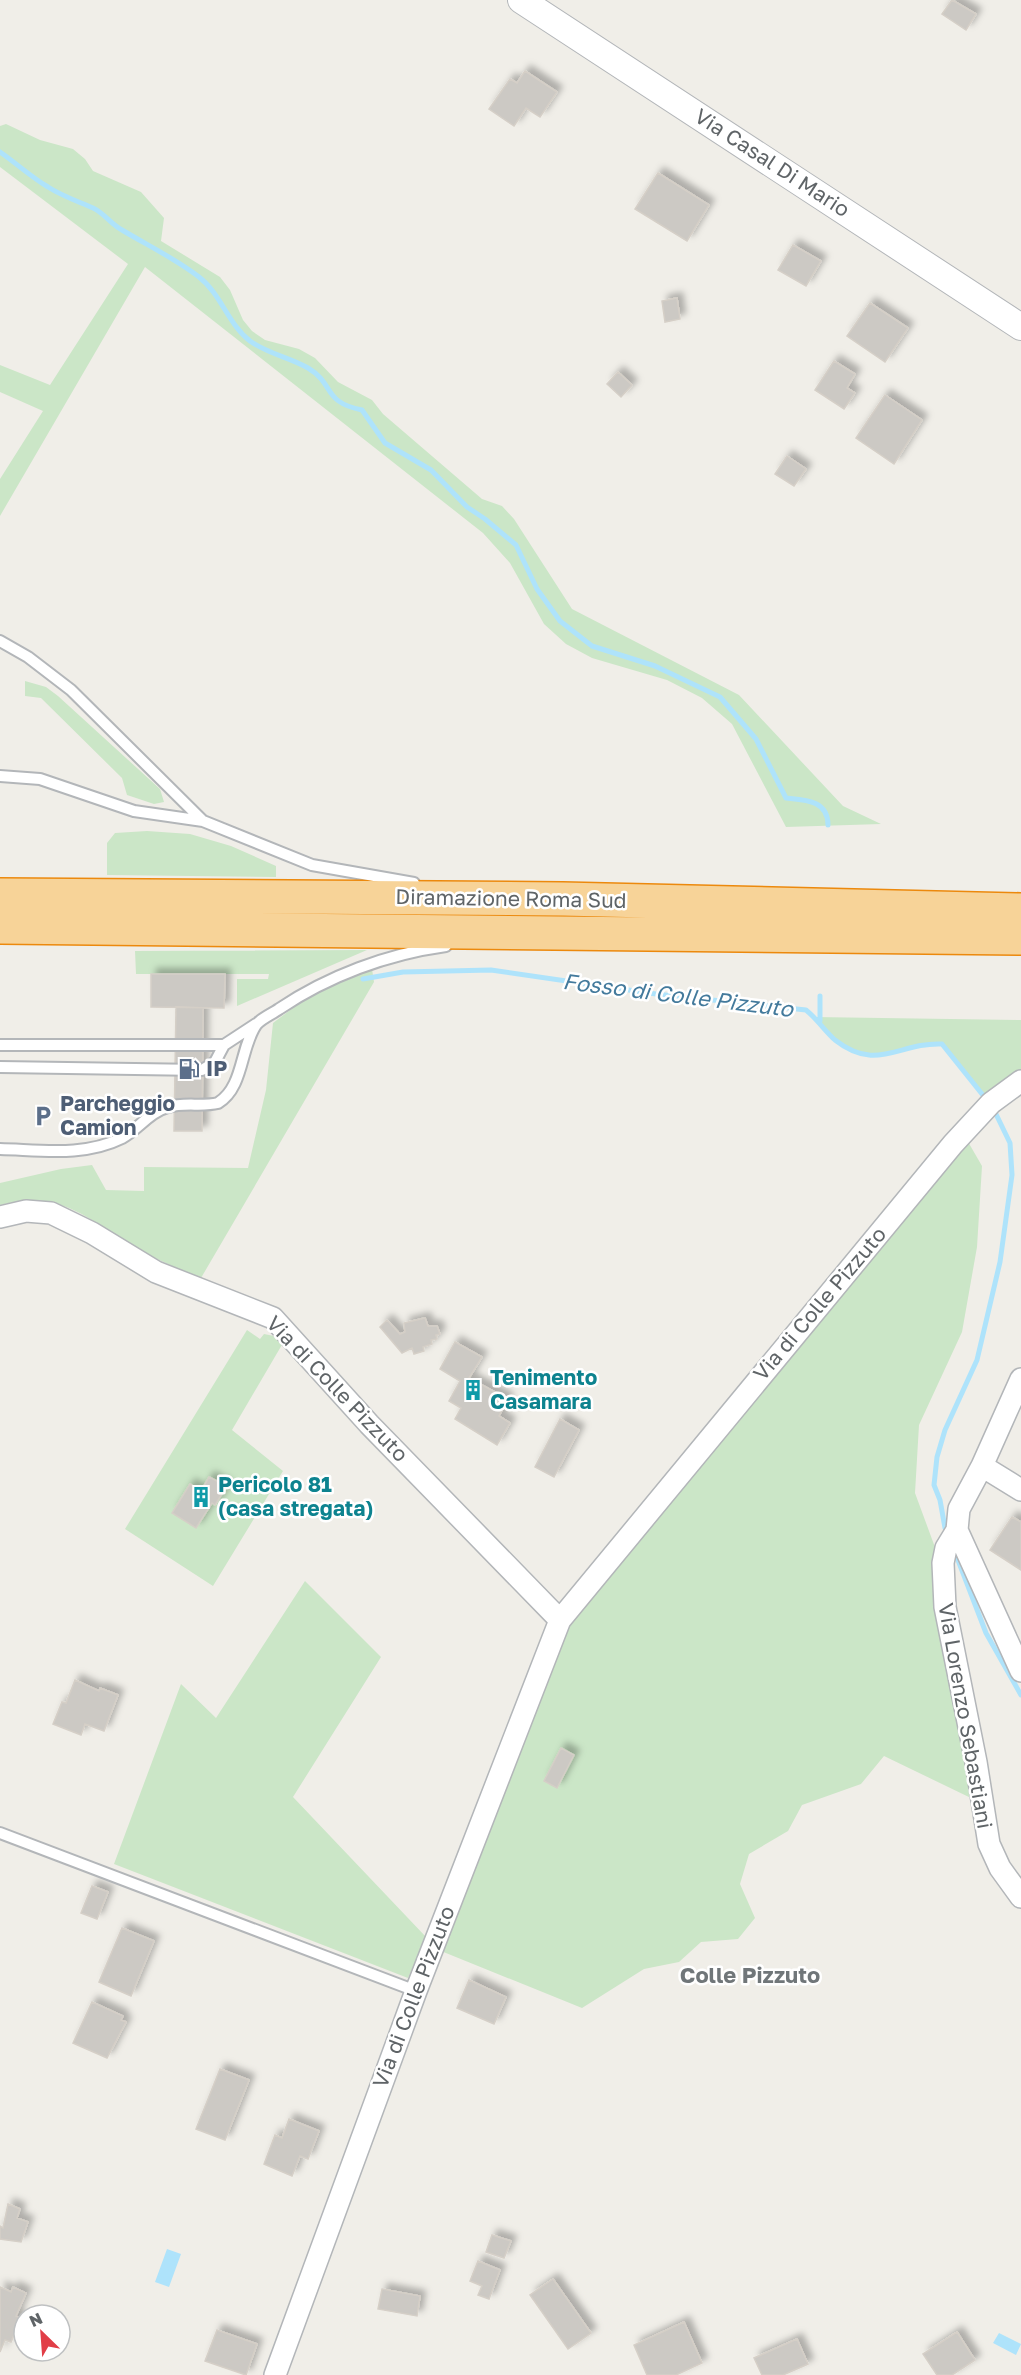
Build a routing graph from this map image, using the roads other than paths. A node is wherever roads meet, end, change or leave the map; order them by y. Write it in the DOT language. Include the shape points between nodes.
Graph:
graph roads {
  1 [pos="521,0"];
  2 [pos="1021,327"];
  3 [pos="0,641"];
  4 [pos="0,776"];
  5 [pos="203,821"];
  6 [pos="0,895"];
  7 [pos="563,899"];
  8 [pos="1021,910"];
  9 [pos="0,927"];
  10 [pos="570,931"];
  11 [pos="1021,938"];
  12 [pos="256,1024"];
  13 [pos="0,1045"];
  14 [pos="224,1045"];
  15 [pos="0,1067"];
  16 [pos="1021,1081"];
  17 [pos="0,1149"];
  18 [pos="0,1217"];
  19 [pos="1021,1378"];
  20 [pos="982,1466"];
  21 [pos="1021,1490"];
  22 [pos="957,1530"];
  23 [pos="560,1620"];
  24 [pos="1021,1671"];
  25 [pos="0,1833"];
  26 [pos="1021,1897"];
  27 [pos="416,1991"];
  28 [pos="275,2375"];
  1 -- 2 [label="street, Via Casal Di Mario"];
  3 -- 5 [label="lane" via="71,690"];
  4 -- 5 [label="lane" via="40,779 134,812"];
  5 -- 7 [label="lane" via="312,865 432,886"];
  6 -- 7 [label="highway, Diramazione Roma Sud"];
  7 -- 8 [label="highway, Diramazione Roma Sud"];
  9 -- 10 [label="highway, Diramazione Roma Sud"];
  10 -- 11 [label="highway, Diramazione Roma Sud"];
  10 -- 12 [label="lane" via="414,951 377,961 316,987"];
  12 -- 14 [label="lane"];
  12 -- 17 [label="lane" via="231,1090 218,1103 160,1110 132,1133 95,1148"];
  13 -- 14 [label="lane"];
  14 -- 15 [label="lane" via="215,1062 193,1071"];
  16 -- 23 [label="street, Via di Colle Pizzuto" via="992,1103 953,1144"];
  18 -- 23 [label="street, Via di Colle Pizzuto" via="51,1213 156,1272 273,1318 369,1424"];
  19 -- 20 [label="street, Via Lorenzo Sebastiani"];
  20 -- 21 [label="street"];
  20 -- 22 [label="street, Via Lorenzo Sebastiani" via="962,1503"];
  22 -- 24 [label="street"];
  22 -- 26 [label="street, Via Lorenzo Sebastiani" via="946,1548 943,1563 945,1607 989,1844"];
  23 -- 27 [label="street, Via di Colle Pizzuto"];
  25 -- 27 [label="lane"];
  27 -- 28 [label="street, Via di Colle Pizzuto"];
}
